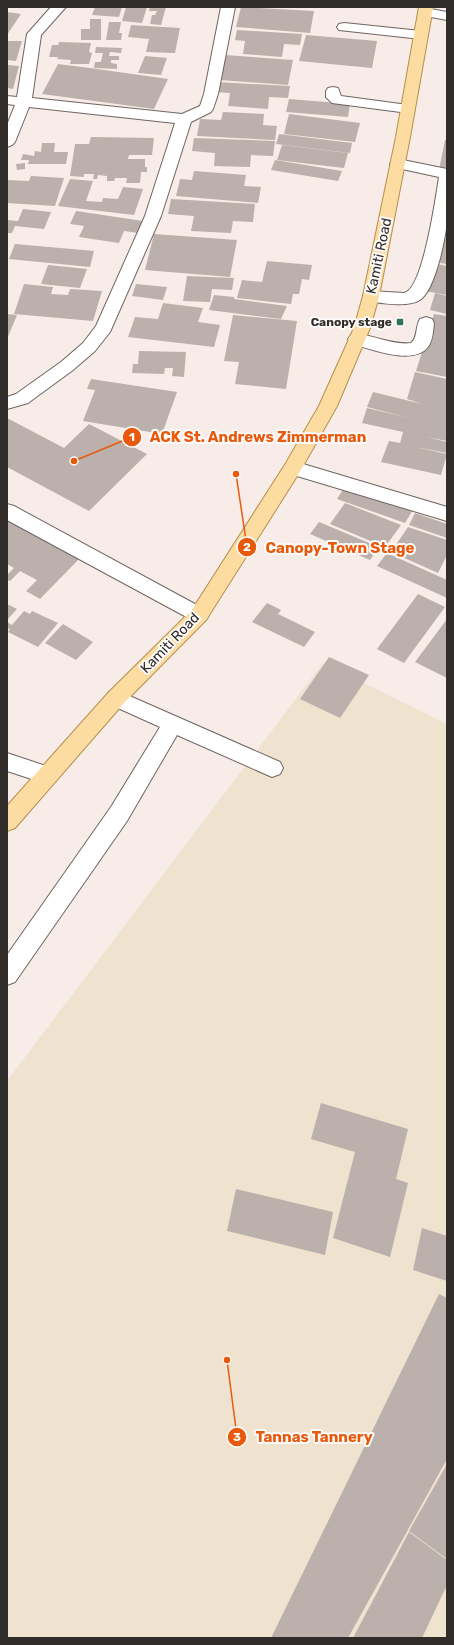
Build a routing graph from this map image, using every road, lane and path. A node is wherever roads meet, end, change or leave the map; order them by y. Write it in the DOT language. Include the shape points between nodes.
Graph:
graph roads {
  1 [pos="58,7"];
  2 [pos="228,7"];
  3 [pos="447,16"];
  4 [pos="420,19"];
  5 [pos="344,27"];
  6 [pos="334,91"];
  7 [pos="7,100"];
  8 [pos="24,102"];
  9 [pos="408,109"];
  10 [pos="184,119"];
  11 [pos="7,142"];
  12 [pos="398,164"];
  13 [pos="447,175"];
  14 [pos="371,296"];
  15 [pos="426,323"];
  16 [pos="357,339"];
  17 [pos="7,403"];
  18 [pos="293,468"];
  19 [pos="7,511"];
  20 [pos="447,514"];
  21 [pos="199,615"];
  22 [pos="116,698"];
  23 [pos="173,723"];
  24 [pos="7,762"];
  25 [pos="272,768"];
  26 [pos="47,775"];
  27 [pos="7,821"];
  28 [pos="7,974"];
  1 -- 8 [label="street" via="34,34"];
  2 -- 10 [label="street" via="206,109"];
  3 -- 4 [label="street"];
  4 -- 5 [label="street"];
  4 -- 9 [label="main road, Kamiti Road"];
  6 -- 9 [label="street" via="333,97 337,100"];
  7 -- 8 [label="street"];
  8 -- 10 [label="street"];
  8 -- 11 [label="street"];
  9 -- 12 [label="main road, Kamiti Road"];
  10 -- 17 [label="street" via="153,216 104,328 89,347 67,366 22,399"];
  12 -- 13 [label="street"];
  12 -- 14 [label="main road, Kamiti Road"];
  13 -- 14 [label="street" via="429,270 420,292 405,298"];
  14 -- 16 [label="main road, Kamiti Road"];
  15 -- 16 [label="street" via="421,344 414,350 399,350"];
  16 -- 18 [label="main road, Kamiti Road" via="328,406"];
  18 -- 20 [label="street"];
  18 -- 21 [label="main road, Kamiti Road"];
  19 -- 21 [label="street"];
  21 -- 22 [label="main road, Kamiti Road"];
  22 -- 23 [label="street"];
  22 -- 26 [label="main road, Kamiti Road"];
  23 -- 25 [label="street"];
  23 -- 28 [label="street" via="119,814"];
  24 -- 26 [label="street"];
  26 -- 27 [label="main road, Kamiti Road"];
}
